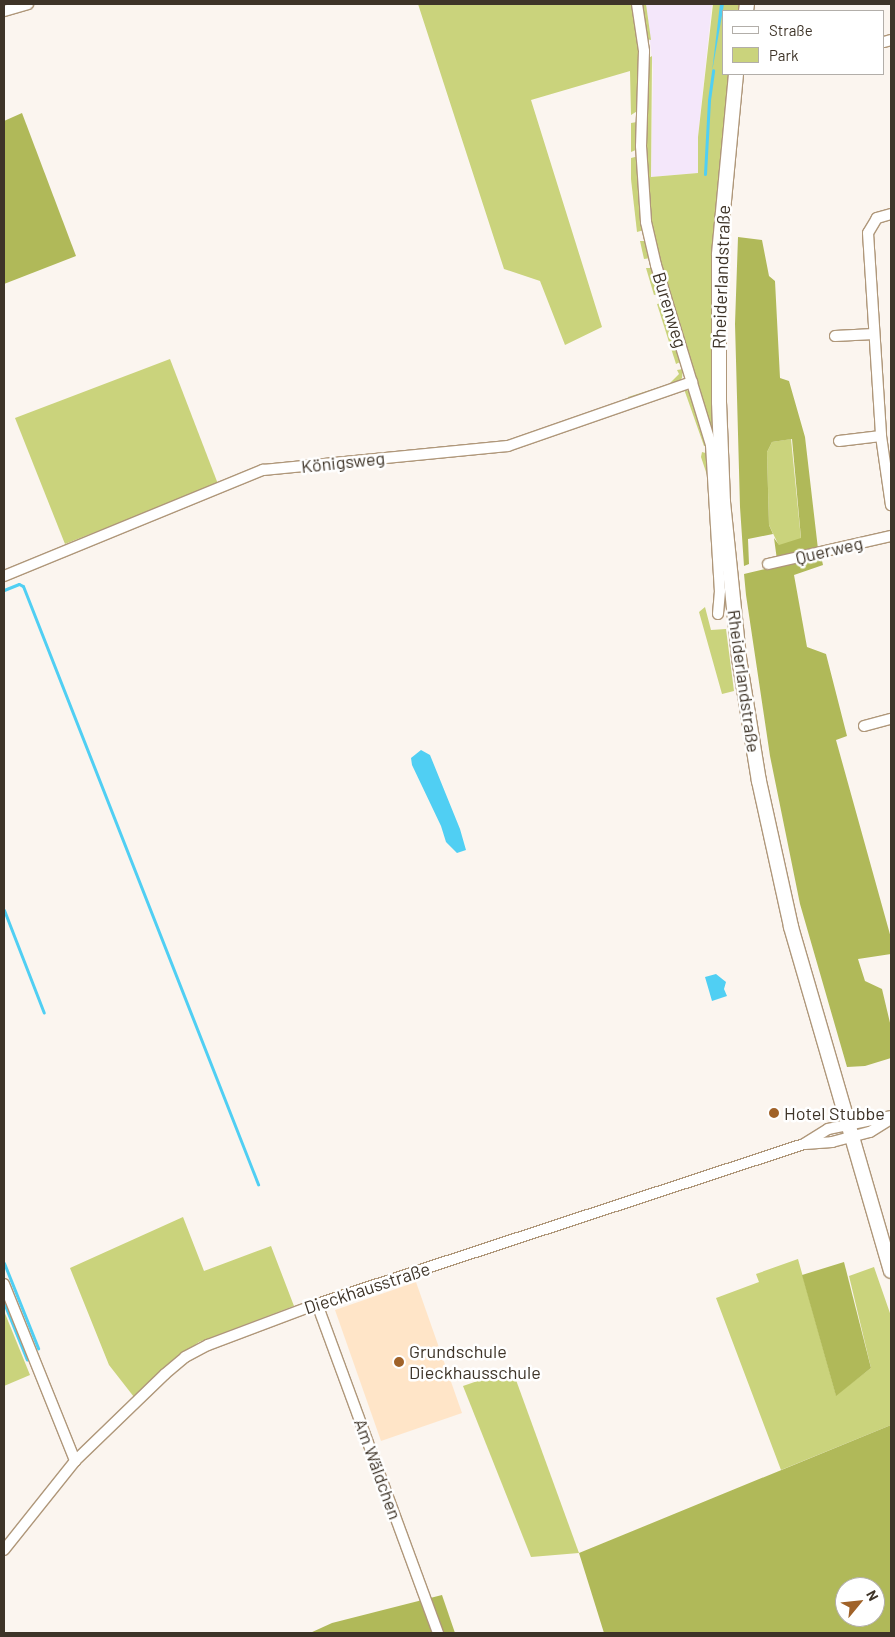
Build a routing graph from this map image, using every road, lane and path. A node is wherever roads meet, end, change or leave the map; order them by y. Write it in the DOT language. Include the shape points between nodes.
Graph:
graph roads {
  1 [pos="28,4"];
  2 [pos="637,4"];
  3 [pos="4,11"];
  4 [pos="736,75"];
  5 [pos="891,214"];
  6 [pos="874,334"];
  7 [pos="835,336"];
  8 [pos="692,382"];
  9 [pos="881,436"];
  10 [pos="838,441"];
  11 [pos="891,506"];
  12 [pos="891,536"];
  13 [pos="768,564"];
  14 [pos="4,576"];
  15 [pos="718,614"];
  16 [pos="891,719"];
  17 [pos="864,726"];
  18 [pos="891,1118"];
  19 [pos="849,1131"];
  20 [pos="891,1271"];
  21 [pos="4,1284"];
  22 [pos="317,1304"];
  23 [pos="75,1461"];
  24 [pos="4,1550"];
  25 [pos="438,1633"];
  1 -- 3 [label="street"];
  2 -- 8 [label="street, Burenweg" via="644,51 641,156 646,222"];
  4 -- 19 [label="main road, Rheiderlandstraße" via="724,185 719,274 719,402 731,597 748,719 772,842 791,927"];
  5 -- 6 [label="street" via="877,218 868,233"];
  6 -- 7 [label="street"];
  6 -- 9 [label="street"];
  8 -- 14 [label="street, Königsweg" via="508,446 262,470"];
  8 -- 15 [label="street, Burenweg" via="711,445 720,591"];
  9 -- 10 [label="street"];
  9 -- 11 [label="street"];
  12 -- 13 [label="street, Querweg"];
  16 -- 17 [label="street"];
  18 -- 19 [label="street, Dieckhausstraße"];
  19 -- 20 [label="main road, Rheiderlandstraße"];
  19 -- 22 [label="street, Dieckhausstraße" via="828,1129 804,1144"];
  21 -- 23 [label="street"];
  22 -- 23 [label="street, Dieckhausstraße" via="208,1345 186,1357"];
  22 -- 25 [label="street, Am Wäldchen"];
  23 -- 24 [label="street, Dieckhausstraße"];
}
